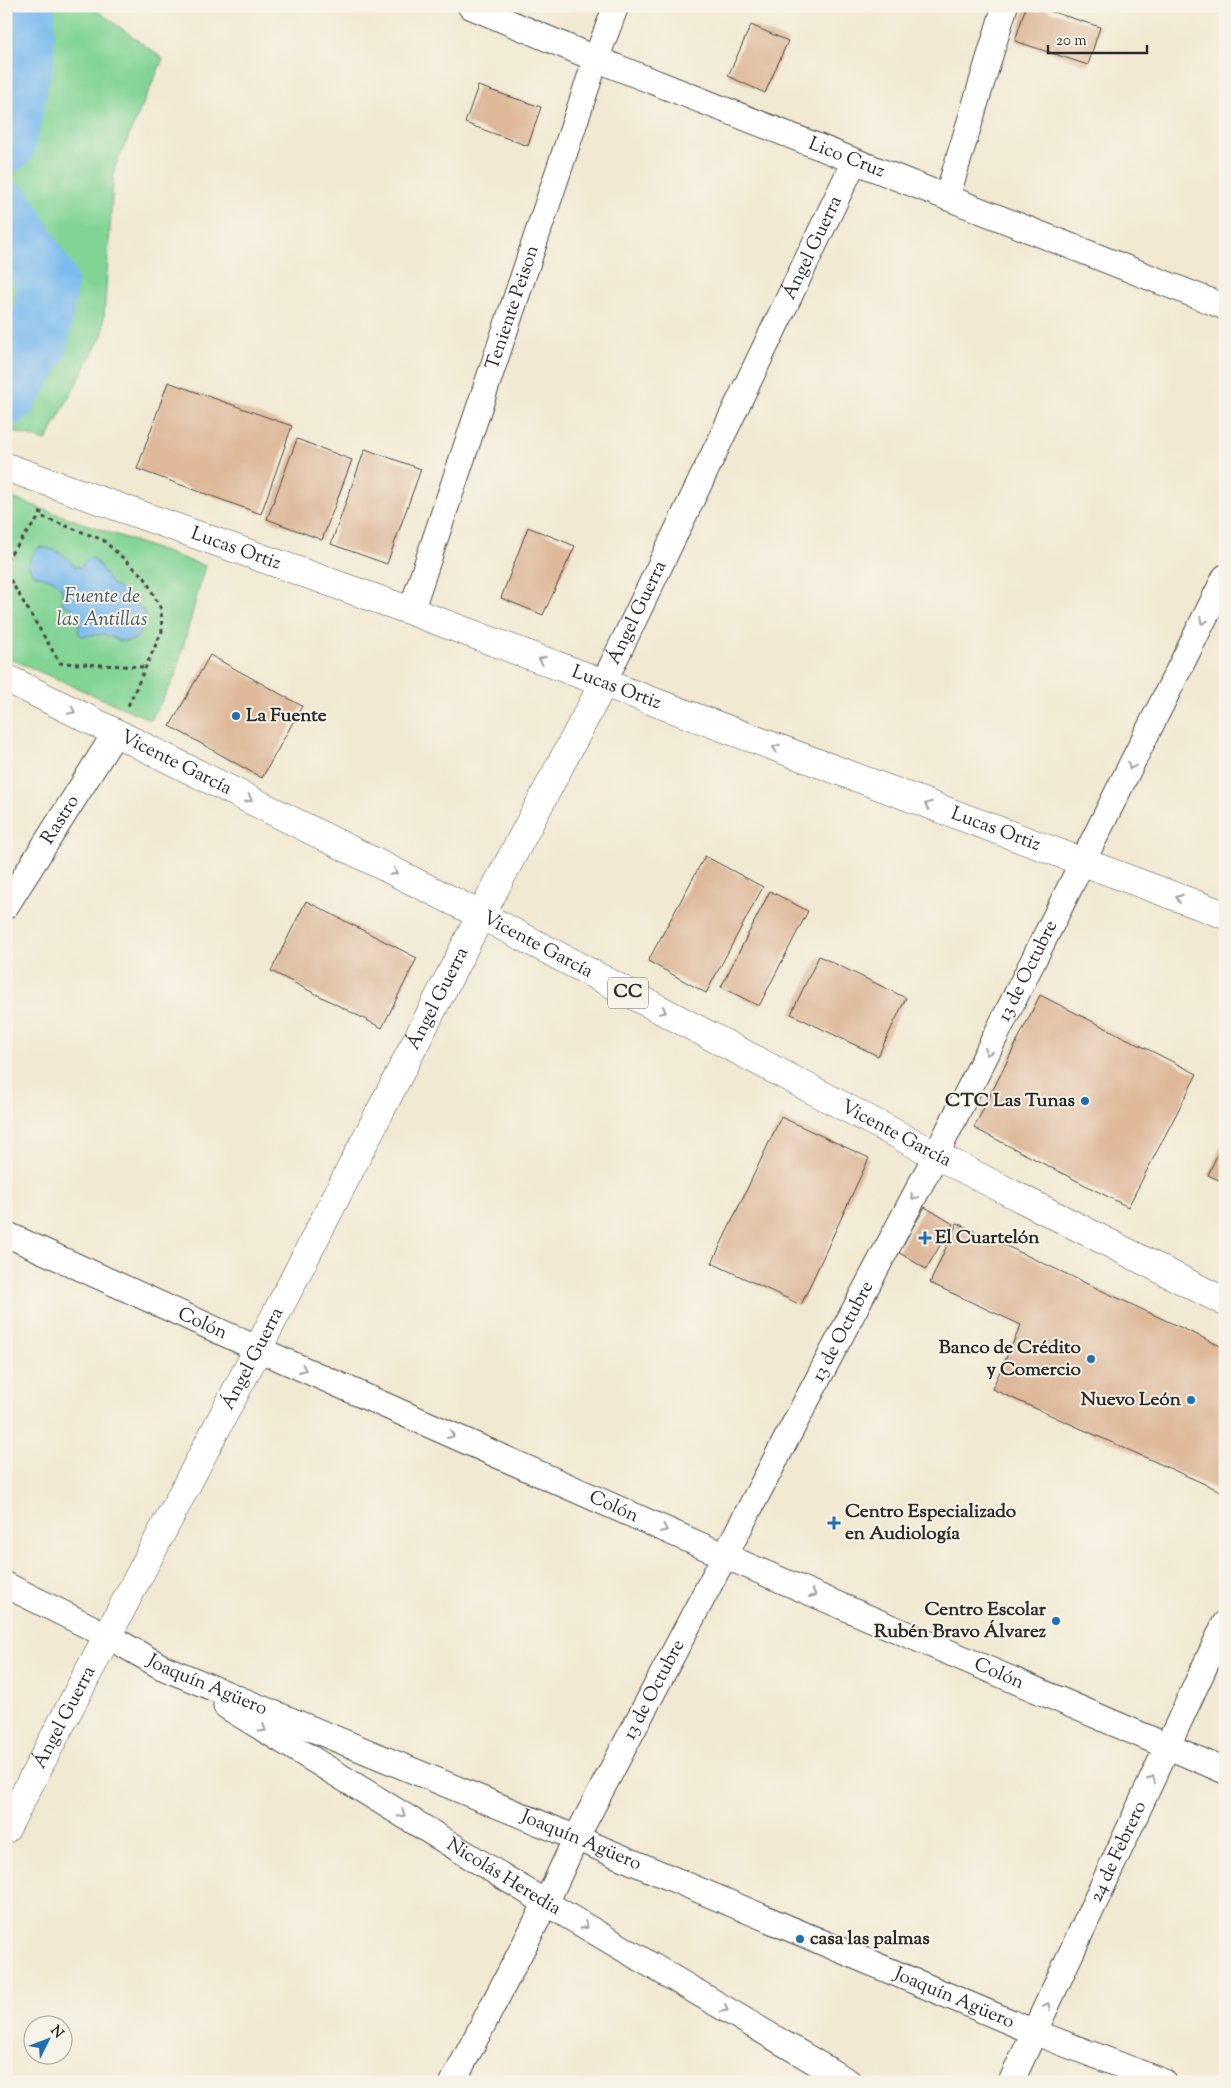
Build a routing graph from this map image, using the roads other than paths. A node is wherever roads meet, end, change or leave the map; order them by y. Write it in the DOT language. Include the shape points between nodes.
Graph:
graph roads {
  1 [pos="470,6"];
  2 [pos="616,6"];
  3 [pos="1005,6"];
  4 [pos="596,59"];
  5 [pos="854,162"];
  6 [pos="948,197"];
  7 [pos="1225,307"];
  8 [pos="6,467"];
  9 [pos="1225,577"];
  10 [pos="411,611"];
  11 [pos="17,684"];
  12 [pos="603,684"];
  13 [pos="116,732"];
  14 [pos="1084,862"];
  15 [pos="6,906"];
  16 [pos="481,915"];
  17 [pos="1225,915"];
  18 [pos="936,1155"];
  19 [pos="6,1234"];
  20 [pos="1225,1302"];
  21 [pos="258,1349"];
  22 [pos="724,1556"];
  23 [pos="6,1585"];
  24 [pos="1225,1624"];
  25 [pos="108,1636"];
  26 [pos="162,1667"];
  27 [pos="1167,1747"];
  28 [pos="1225,1771"];
  29 [pos="6,1828"];
  30 [pos="576,1838"];
  31 [pos="546,1903"];
  32 [pos="1034,2032"];
  33 [pos="453,2082"];
  34 [pos="848,2082"];
  35 [pos="1011,2082"];
  36 [pos="1164,2082"];
  1 -- 4 [label="street, Lico Cruz"];
  2 -- 4 [label="street, Teniente Peison"];
  3 -- 6 [label="street"];
  4 -- 5 [label="street, Lico Cruz"];
  4 -- 10 [label="street, Teniente Peison"];
  5 -- 6 [label="street, Lico Cruz"];
  5 -- 12 [label="street, Ángel Guerra"];
  6 -- 7 [label="street, Lico Cruz"];
  8 -- 10 [label="main road, Lucas Ortiz"];
  9 -- 14 [label="street, 13 de Octubre, one-way"];
  12 -- 10 [label="main road, Lucas Ortiz, one-way"];
  11 -- 13 [label="main road, Vicente García / CC, one-way"];
  14 -- 12 [label="main road, Lucas Ortiz, one-way"];
  12 -- 16 [label="main road, Ángel Guerra"];
  13 -- 15 [label="street, Rastro"];
  13 -- 16 [label="main road, Vicente García / CC, one-way"];
  17 -- 14 [label="main road, Lucas Ortiz, one-way"];
  14 -- 18 [label="street, 13 de Octubre, one-way"];
  16 -- 18 [label="main road, Vicente García / CC, one-way"];
  16 -- 21 [label="main road, Ángel Guerra"];
  18 -- 20 [label="main road, Vicente García / CC"];
  18 -- 22 [label="street, 13 de Octubre, one-way"];
  19 -- 21 [label="street, Colón"];
  21 -- 22 [label="street, Colón, one-way"];
  21 -- 25 [label="main road, Ángel Guerra"];
  22 -- 27 [label="street, Colón, one-way"];
  22 -- 30 [label="street, 13 de Octubre"];
  23 -- 25 [label="street, Joaquín Agüero"];
  24 -- 27 [label="street, 24 de Febrero"];
  25 -- 26 [label="street, Joaquín Agüero"];
  25 -- 29 [label="main road, Ángel Guerra"];
  26 -- 30 [label="street, Joaquín Agüero"];
  26 -- 31 [label="street, Nicolás Heredia, one-way"];
  27 -- 28 [label="street, Colón"];
  32 -- 27 [label="street, 24 de Febrero, one-way"];
  30 -- 31 [label="street, 13 de Octubre"];
  30 -- 32 [label="street, Joaquín Agüero"];
  31 -- 33 [label="street, 13 de Octubre"];
  31 -- 34 [label="street, Nicolás Heredia, one-way"];
  32 -- 35 [label="street, 24 de Febrero"];
  32 -- 36 [label="street, Joaquín Agüero"];
}
